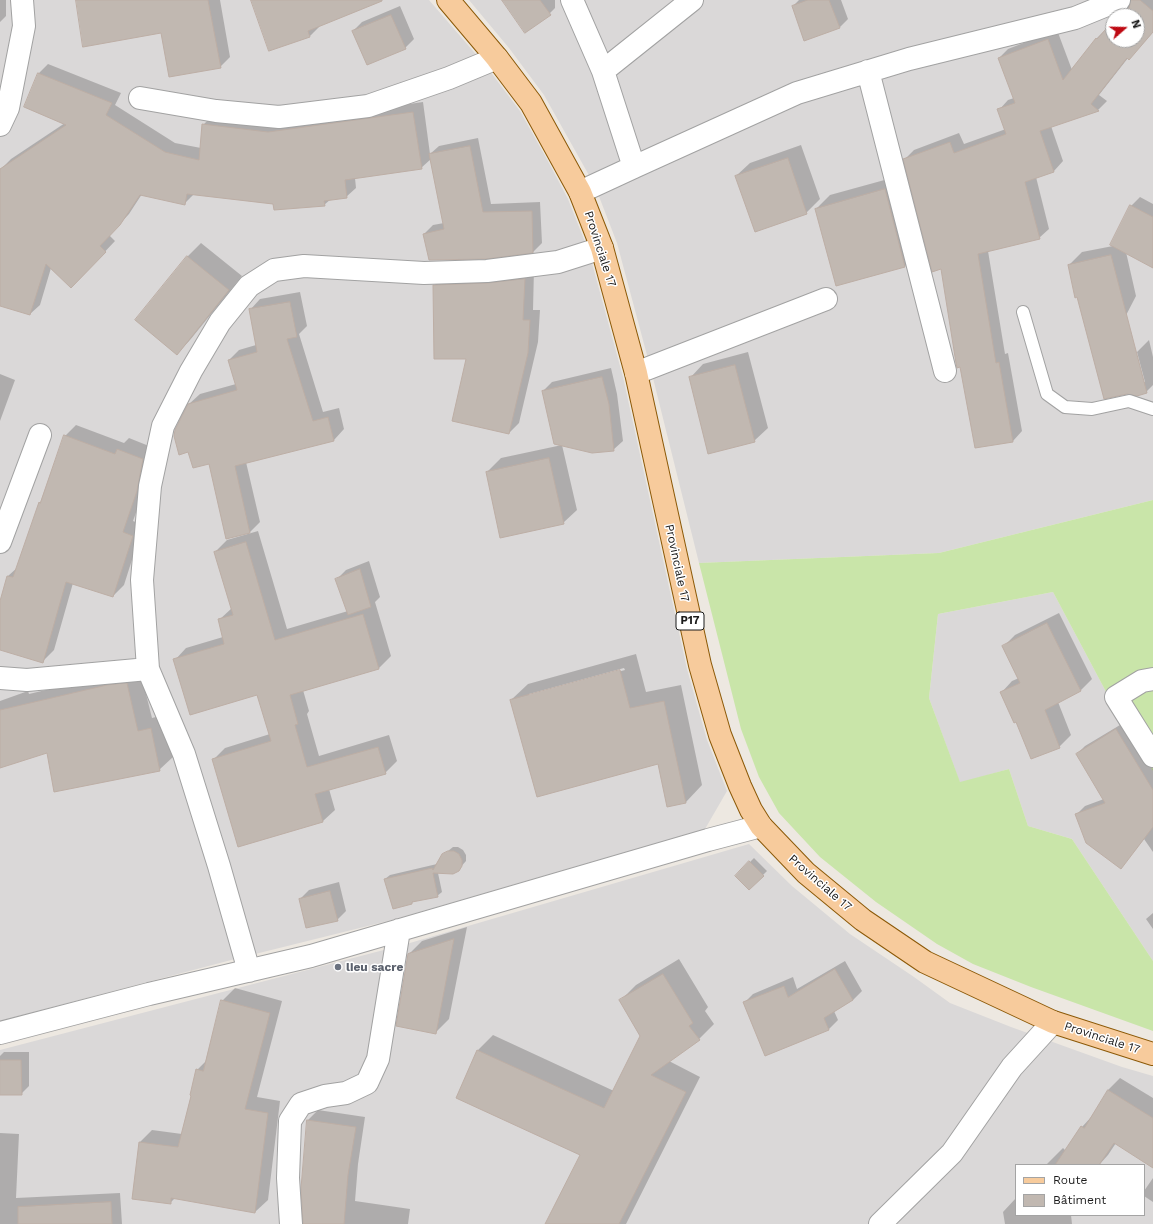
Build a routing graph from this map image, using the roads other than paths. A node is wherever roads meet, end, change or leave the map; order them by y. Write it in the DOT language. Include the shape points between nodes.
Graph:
graph roads {
  1 [pos="22,0"];
  2 [pos="448,0"];
  3 [pos="572,0"];
  4 [pos="692,0"];
  5 [pos="1119,0"];
  6 [pos="497,58"];
  7 [pos="603,71"];
  8 [pos="868,72"];
  9 [pos="140,98"];
  10 [pos="0,125"];
  11 [pos="634,167"];
  12 [pos="580,192"];
  13 [pos="602,248"];
  14 [pos="826,299"];
  15 [pos="1023,312"];
  16 [pos="945,371"];
  17 [pos="636,373"];
  18 [pos="1153,409"];
  19 [pos="40,435"];
  20 [pos="0,542"];
  21 [pos="148,669"];
  22 [pos="0,678"];
  23 [pos="1153,679"];
  24 [pos="1153,756"];
  25 [pos="761,826"];
  26 [pos="399,930"];
  27 [pos="249,971"];
  28 [pos="1053,1022"];
  29 [pos="2,1027"];
  30 [pos="1153,1054"];
  31 [pos="291,1224"];
  32 [pos="880,1224"];
  1 -- 10 [label="street" via="22,41 8,108"];
  2 -- 6 [label="main road, Provinciale 17 / P17"];
  3 -- 7 [label="street"];
  4 -- 7 [label="street"];
  5 -- 8 [label="street" via="1075,18 909,59"];
  6 -- 9 [label="street" via="449,78 368,106 279,117 216,111"];
  6 -- 12 [label="main road, Provinciale 17 / P17" via="531,103"];
  7 -- 11 [label="street"];
  8 -- 11 [label="street" via="797,93"];
  8 -- 16 [label="street"];
  11 -- 12 [label="street"];
  12 -- 13 [label="main road, Provinciale 17 / P17"];
  13 -- 17 [label="main road, Provinciale 17 / P17"];
  13 -- 21 [label="street" via="558,262 487,271 424,273 304,266 274,270 249,286 220,322 163,426 150,486 142,580"];
  14 -- 17 [label="street"];
  15 -- 18 [label="lane" via="1047,394 1065,407 1092,409 1129,401"];
  17 -- 25 [label="main road, Provinciale 17 / P17" via="702,672 720,735 740,786"];
  19 -- 20 [label="street"];
  21 -- 22 [label="street" via="27,680"];
  21 -- 27 [label="street" via="184,754"];
  23 -- 24 [label="street" via="1142,681 1116,697"];
  25 -- 26 [label="street"];
  25 -- 28 [label="main road, Provinciale 17 / P17" via="806,873 862,920 933,966"];
  26 -- 27 [label="street"];
  26 -- 31 [label="street" via="378,1059 367,1083 346,1093 325,1096 301,1104 290,1121 288,1178"];
  27 -- 29 [label="street"];
  28 -- 30 [label="main road, Provinciale 17 / P17"];
  28 -- 32 [label="street" via="1012,1067 952,1153"];
}
